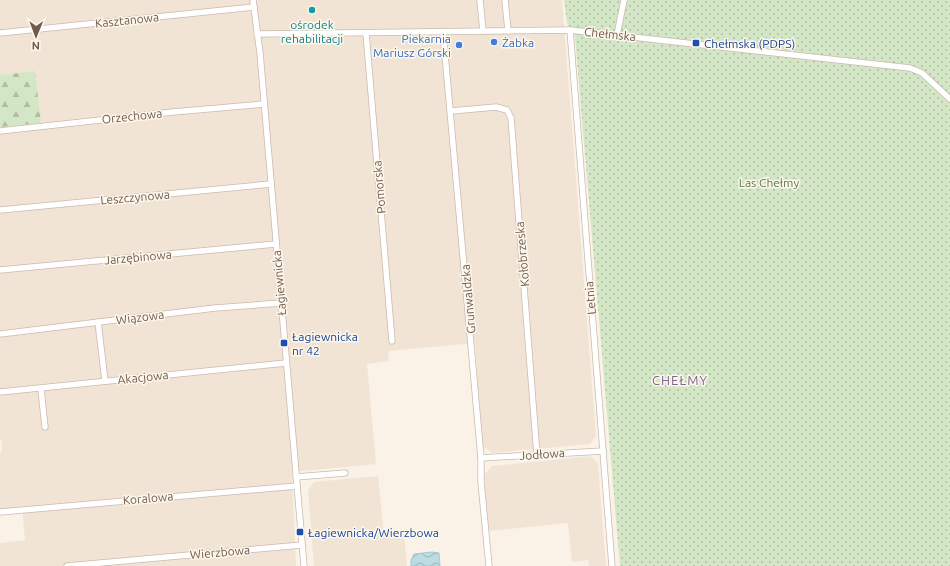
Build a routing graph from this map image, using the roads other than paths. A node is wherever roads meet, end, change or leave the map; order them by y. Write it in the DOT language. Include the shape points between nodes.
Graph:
graph roads {
  1 [pos="253,0"];
  2 [pos="480,0"];
  3 [pos="505,0"];
  4 [pos="624,0"];
  5 [pos="254,7"];
  6 [pos="570,30"];
  7 [pos="483,31"];
  8 [pos="508,31"];
  9 [pos="366,32"];
  10 [pos="443,32"];
  11 [pos="0,33"];
  12 [pos="258,34"];
  13 [pos="617,35"];
  14 [pos="950,99"];
  15 [pos="264,104"];
  16 [pos="451,111"];
  17 [pos="0,131"];
  18 [pos="271,184"];
  19 [pos="0,210"];
  20 [pos="276,244"];
  21 [pos="0,270"];
  22 [pos="281,302"];
  23 [pos="98,322"];
  24 [pos="0,334"];
  25 [pos="392,341"];
  26 [pos="286,363"];
  27 [pos="105,381"];
  28 [pos="41,388"];
  29 [pos="0,392"];
  30 [pos="45,427"];
  31 [pos="603,451"];
  32 [pos="537,455"];
  33 [pos="481,458"];
  34 [pos="345,473"];
  35 [pos="296,477"];
  36 [pos="297,486"];
  37 [pos="0,512"];
  38 [pos="302,545"];
  39 [pos="67,566"];
  40 [pos="304,566"];
  41 [pos="489,566"];
  42 [pos="612,566"];
  1 -- 5 [label="street, Łagiewnicka"];
  2 -- 7 [label="street"];
  3 -- 8 [label="street"];
  4 -- 13 [label="street"];
  5 -- 11 [label="street, Kasztanowa"];
  5 -- 12 [label="street, Łagiewnicka"];
  6 -- 8 [label="street, Chełmska"];
  6 -- 13 [label="street, Chełmska"];
  6 -- 31 [label="street, Letnia"];
  7 -- 8 [label="street, Chełmska"];
  7 -- 10 [label="street, Chełmska"];
  9 -- 10 [label="street, Chełmska"];
  9 -- 12 [label="street, Chełmska"];
  9 -- 25 [label="street, Pomorska"];
  10 -- 16 [label="street, Grunwaldzka"];
  12 -- 15 [label="street, Łagiewnicka"];
  13 -- 14 [label="street, Chełmska" via="910,68 922,73"];
  15 -- 17 [label="street, Orzechowa"];
  15 -- 18 [label="street, Łagiewnicka"];
  16 -- 32 [label="street, Kołobrzeska" via="496,108 507,110 511,118"];
  16 -- 33 [label="street, Grunwaldzka"];
  18 -- 19 [label="street, Leszczynowa"];
  18 -- 20 [label="street, Łagiewnicka"];
  20 -- 21 [label="street, Jarzębinowa"];
  20 -- 22 [label="street, Łagiewnicka"];
  22 -- 23 [label="street, Wiązowa"];
  22 -- 26 [label="street, Łagiewnicka"];
  23 -- 24 [label="street, Wiązowa"];
  23 -- 27 [label="street"];
  26 -- 27 [label="street, Akacjowa"];
  26 -- 35 [label="street, Łagiewnicka"];
  27 -- 28 [label="street, Akacjowa"];
  28 -- 29 [label="street, Akacjowa"];
  28 -- 30 [label="street"];
  31 -- 32 [label="street, Jodłowa"];
  31 -- 42 [label="street, Letnia"];
  32 -- 33 [label="street, Jodłowa"];
  33 -- 41 [label="street, Grunwaldzka" via="480,482"];
  34 -- 35 [label="street"];
  35 -- 36 [label="street, Łagiewnicka"];
  36 -- 37 [label="street, Koralowa"];
  36 -- 38 [label="street, Łagiewnicka"];
  38 -- 39 [label="street, Wierzbowa"];
  38 -- 40 [label="street, Łagiewnicka"];
}
